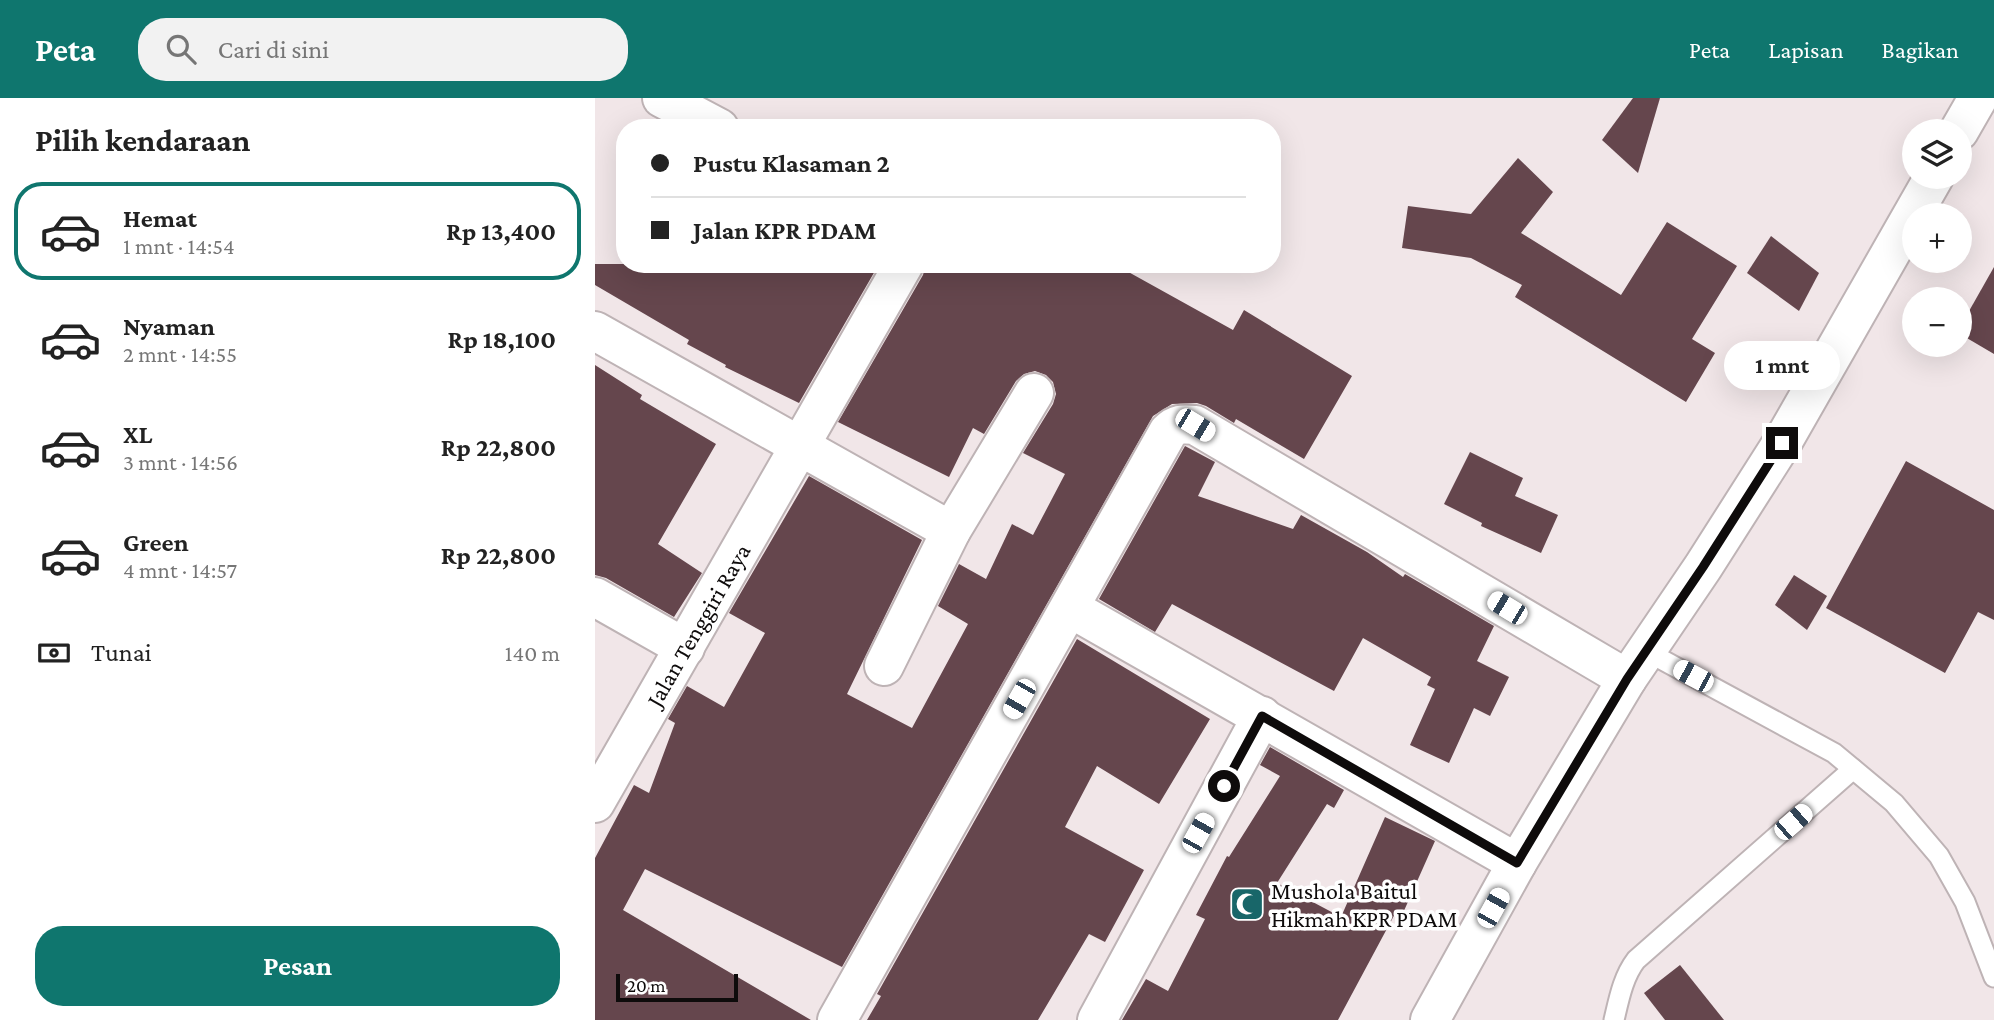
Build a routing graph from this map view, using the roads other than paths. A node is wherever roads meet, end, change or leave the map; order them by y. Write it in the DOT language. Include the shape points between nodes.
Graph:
graph roads {
  1 [pos="662,98"];
  2 [pos="1978,98"];
  3 [pos="702,119"];
  4 [pos="1966,119"];
  5 [pos="1927,189"];
  6 [pos="899,273"];
  7 [pos="595,331"];
  8 [pos="1034,393"];
  9 [pos="800,445"];
  10 [pos="951,531"];
  11 [pos="595,597"];
  12 [pos="1070,608"];
  13 [pos="685,648"];
  14 [pos="1636,665"];
  15 [pos="884,666"];
  16 [pos="1262,716"];
  17 [pos="1853,769"];
  18 [pos="595,803"];
  19 [pos="1517,863"];
  20 [pos="1994,977"];
  21 [pos="837,1020"];
  22 [pos="1097,1020"];
  23 [pos="1430,1020"];
  24 [pos="1613,1020"];
  1 -- 3 [label="street"];
  2 -- 4 [label="street"];
  5 -- 14 [label="street" via="1782,443"];
  6 -- 9 [label="street, Jalan Tenggiri Raya"];
  7 -- 9 [label="street"];
  8 -- 10 [label="street"];
  9 -- 10 [label="street"];
  9 -- 13 [label="street, Jalan Tenggiri Raya"];
  10 -- 15 [label="street"];
  11 -- 13 [label="street"];
  12 -- 14 [label="street" via="1168,432 1180,424 1195,425"];
  12 -- 16 [label="street"];
  12 -- 21 [label="street"];
  13 -- 18 [label="street, Jalan Tenggiri Raya"];
  14 -- 17 [label="lane" via="1834,753"];
  14 -- 19 [label="street"];
  16 -- 19 [label="street"];
  16 -- 22 [label="street"];
  17 -- 20 [label="lane" via="1894,803 1939,856 1965,902"];
  17 -- 24 [label="lane" via="1636,960 1624,980"];
  19 -- 23 [label="street"];
}
